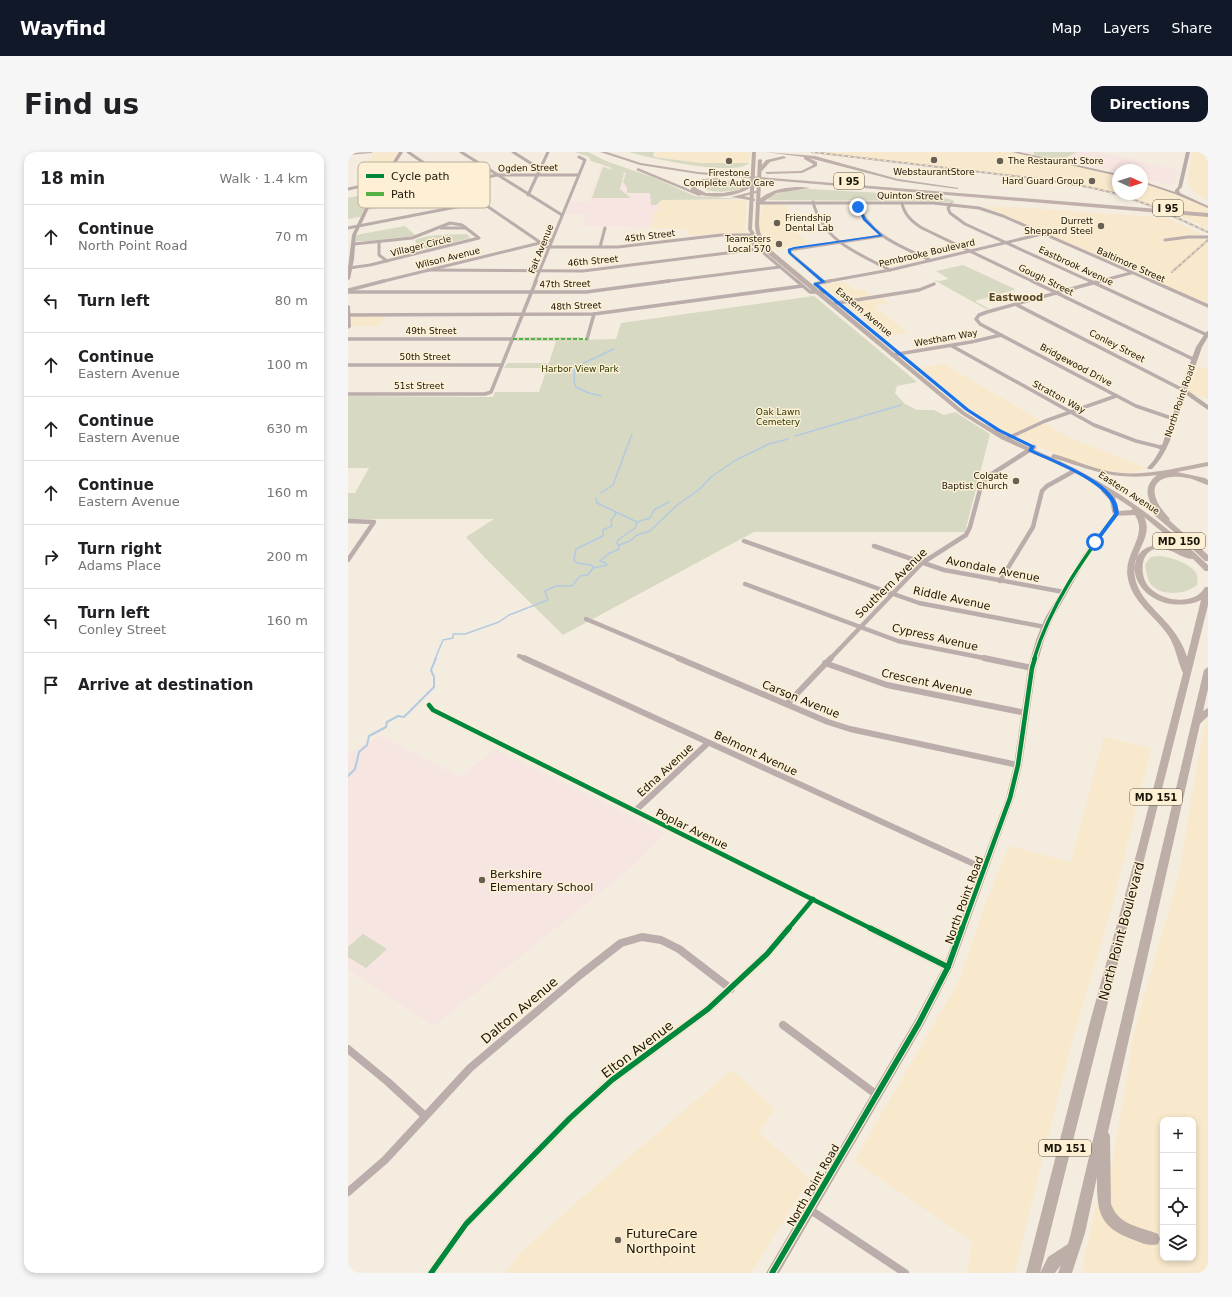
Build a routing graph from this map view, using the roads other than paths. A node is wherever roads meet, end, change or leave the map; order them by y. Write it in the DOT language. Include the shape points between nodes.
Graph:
graph roads {
  1 [pos="371,152"];
  2 [pos="402,152"];
  3 [pos="408,152"];
  4 [pos="461,152"];
  5 [pos="513,152"];
  6 [pos="548,152"];
  7 [pos="601,152"];
  8 [pos="617,152"];
  9 [pos="767,152"];
  10 [pos="1014,152"];
  11 [pos="1188,152"];
  12 [pos="348,154"];
  13 [pos="754,154"];
  14 [pos="792,154"];
  15 [pos="760,155"];
  16 [pos="579,157"];
  17 [pos="396,162"];
  18 [pos="422,162"];
  19 [pos="477,162"];
  20 [pos="671,166"];
  21 [pos="540,169"];
  22 [pos="490,170"];
  23 [pos="760,170"];
  24 [pos="1112,173"];
  25 [pos="498,175"];
  26 [pos="538,175"];
  27 [pos="578,175"];
  28 [pos="1182,176"];
  29 [pos="490,177"];
  30 [pos="1148,181"];
  31 [pos="1148,181"];
  32 [pos="753,184"];
  33 [pos="826,184"];
  34 [pos="1180,184"];
  35 [pos="1163,185"];
  36 [pos="358,187"];
  37 [pos="1171,187"];
  38 [pos="1186,188"];
  39 [pos="348,189"];
  40 [pos="759,191"];
  41 [pos="1178,192"];
  42 [pos="753,194"];
  43 [pos="528,195"];
  44 [pos="716,196"];
  45 [pos="981,196"];
  46 [pos="1026,196"];
  47 [pos="1192,196"];
  48 [pos="755,201"];
  49 [pos="813,202"];
  50 [pos="857,202"];
  51 [pos="902,203"];
  52 [pos="1208,203"];
  53 [pos="951,204"];
  54 [pos="1208,207"];
  55 [pos="368,208"];
  56 [pos="451,208"];
  57 [pos="490,208"];
  58 [pos="1208,211"];
  59 [pos="562,215"];
  60 [pos="1208,215"];
  61 [pos="358,226"];
  62 [pos="348,228"];
  63 [pos="606,228"];
  64 [pos="756,234"];
  65 [pos="1042,234"];
  66 [pos="745,235"];
  67 [pos="882,236"];
  68 [pos="1208,237"];
  69 [pos="552,240"];
  70 [pos="1166,240"];
  71 [pos="378,242"];
  72 [pos="839,242"];
  73 [pos="1006,242"];
  74 [pos="541,243"];
  75 [pos="354,244"];
  76 [pos="348,245"];
  77 [pos="549,247"];
  78 [pos="600,247"];
  79 [pos="759,249"];
  80 [pos="968,251"];
  81 [pos="348,255"];
  82 [pos="930,260"];
  83 [pos="387,261"];
  84 [pos="780,266"];
  85 [pos="350,268"];
  86 [pos="428,270"];
  87 [pos="890,270"];
  88 [pos="540,271"];
  89 [pos="1131,273"];
  90 [pos="348,277"];
  91 [pos="824,282"];
  92 [pos="1094,283"];
  93 [pos="815,284"];
  94 [pos="934,284"];
  95 [pos="805,285"];
  96 [pos="348,291"];
  97 [pos="532,292"];
  98 [pos="824,292"];
  99 [pos="818,293"];
  100 [pos="1056,293"];
  101 [pos="837,302"];
  102 [pos="831,304"];
  103 [pos="1015,304"];
  104 [pos="348,306"];
  105 [pos="1208,306"];
  106 [pos="594,314"];
  107 [pos="348,315"];
  108 [pos="522,315"];
  109 [pos="348,327"];
  110 [pos="1207,334"];
  111 [pos="1001,335"];
  112 [pos="348,339"];
  113 [pos="513,339"];
  114 [pos="587,339"];
  115 [pos="952,346"];
  116 [pos="899,354"];
  117 [pos="892,355"];
  118 [pos="1194,360"];
  119 [pos="348,365"];
  120 [pos="502,365"];
  121 [pos="937,388"];
  122 [pos="1183,390"];
  123 [pos="489,393"];
  124 [pos="348,394"];
  125 [pos="1116,396"];
  126 [pos="1208,408"];
  127 [pos="1069,412"];
  128 [pos="1174,419"];
  129 [pos="1008,438"];
  130 [pos="1164,448"];
  131 [pos="1032,449"];
  132 [pos="1054,456"];
  133 [pos="1208,464"];
  134 [pos="1150,468"];
  135 [pos="1074,470"];
  136 [pos="1138,475"];
  137 [pos="1093,481"];
  138 [pos="1208,483"];
  139 [pos="1129,502"];
  140 [pos="1137,512"];
  141 [pos="1116,514"];
  142 [pos="1148,516"];
  143 [pos="348,521"];
  144 [pos="1170,525"];
  145 [pos="744,541"];
  146 [pos="874,546"];
  147 [pos="1208,559"];
  148 [pos="348,560"];
  149 [pos="922,563"];
  150 [pos="1208,569"];
  151 [pos="1000,581"];
  152 [pos="745,584"];
  153 [pos="1208,590"];
  154 [pos="1064,592"];
  155 [pos="892,594"];
  156 [pos="586,618"];
  157 [pos="859,627"];
  158 [pos="1045,627"];
  159 [pos="518,656"];
  160 [pos="825,663"];
  161 [pos="1032,668"];
  162 [pos="1208,670"];
  163 [pos="1187,674"];
  164 [pos="787,704"];
  165 [pos="429,705"];
  166 [pos="1208,711"];
  167 [pos="1026,713"];
  168 [pos="1195,724"];
  169 [pos="708,743"];
  170 [pos="1018,765"];
  171 [pos="635,811"];
  172 [pos="985,869"];
  173 [pos="813,899"];
  174 [pos="948,967"];
  175 [pos="731,988"];
  176 [pos="783,1025"];
  177 [pos="348,1049"];
  178 [pos="877,1095"];
  179 [pos="425,1116"];
  180 [pos="1104,1117"];
  181 [pos="348,1192"];
  182 [pos="809,1209"];
  183 [pos="1153,1239"];
  184 [pos="1072,1249"];
  185 [pos="431,1273"];
  186 [pos="772,1273"];
  187 [pos="905,1273"];
  188 [pos="1033,1273"];
  189 [pos="1047,1273"];
  190 [pos="1065,1273"];
  1 -- 12 [label="main road"];
  2 -- 17 [label="street"];
  3 -- 18 [label="street"];
  4 -- 19 [label="street"];
  5 -- 21 [label="street"];
  6 -- 21 [label="street"];
  7 -- 33 [label="highway, I 95" via="630,162 666,169"];
  7 -- 44 [label="highway" via="606,157 695,194"];
  8 -- 20 [label="highway, I 95"];
  9 -- 14 [label="highway"];
  10 -- 24 [label="street"];
  11 -- 28 [label="street"];
  13 -- 15 [label="main road"];
  13 -- 32 [label="main road, Eastern Avenue / MD 150"];
  14 -- 15 [label="highway"];
  14 -- 46 [label="highway" via="822,159 898,180"];
  15 -- 23 [label="main road, Eastern Avenue / MD 150"];
  16 -- 27 [label="street, Fait Avenue" via="585,160"];
  20 -- 23 [label="highway" via="784,173 808,170 816,165 806,158 784,157 768,161"];
  20 -- 46 [label="highway, I 95"];
  21 -- 26 [label="street"];
  22 -- 25 [label="street"];
  23 -- 40 [label="main road, Eastern Avenue / MD 150"];
  25 -- 26 [label="street, Ogden Street"];
  25 -- 29 [label="street, Ogden Street"];
  25 -- 43 [label="street"];
  26 -- 27 [label="street, Ogden Street"];
  26 -- 43 [label="street"];
  27 -- 59 [label="street, Fait Avenue"];
  28 -- 34 [label="street"];
  28 -- 38 [label="street"];
  30 -- 35 [label="street"];
  31 -- 37 [label="street"];
  32 -- 33 [label="highway" via="741,192 723,195 703,193 694,190 693,187 699,182 717,179"];
  32 -- 42 [label="main road, Eastern Avenue / MD 150"];
  33 -- 45 [label="highway, I 95"];
  34 -- 37 [label="street"];
  34 -- 41 [label="street"];
  35 -- 37 [label="street"];
  35 -- 41 [label="street"];
  36 -- 39 [label="street"];
  37 -- 41 [label="street"];
  38 -- 41 [label="street"];
  38 -- 47 [label="street"];
  40 -- 42 [label="highway"];
  40 -- 48 [label="main road, Eastern Avenue / MD 150"];
  41 -- 47 [label="street"];
  41 -- 54 [label="street"];
  42 -- 44 [label="highway"];
  42 -- 48 [label="main road, Eastern Avenue / MD 150"];
  43 -- 59 [label="street"];
  44 -- 48 [label="highway"];
  45 -- 48 [label="highway" via="806,188 774,192"];
  45 -- 60 [label="highway, I 95"];
  46 -- 58 [label="highway, I 95"];
  47 -- 52 [label="street"];
  48 -- 49 [label="street, Quinton Street"];
  48 -- 64 [label="main road, Eastern Avenue / MD 150"];
  48 -- 64 [label="main road, Eastern Avenue / MD 150" via="750,226"];
  49 -- 50 [label="street, Quinton Street"];
  49 -- 72 [label="street" via="817,217"];
  50 -- 51 [label="street, Quinton Street"];
  50 -- 67 [label="street" via="864,220"];
  51 -- 53 [label="street, Quinton Street"];
  51 -- 80 [label="street, Gough Street" via="904,211 915,223"];
  53 -- 65 [label="street, Quinton Street" via="989,212"];
  53 -- 73 [label="street, Eastbrook Avenue" via="948,211 965,224"];
  55 -- 61 [label="street"];
  56 -- 61 [label="street"];
  57 -- 74 [label="street"];
  59 -- 69 [label="street, Fait Avenue"];
  61 -- 62 [label="street"];
  61 -- 75 [label="street"];
  63 -- 78 [label="street"];
  64 -- 66 [label="street, 45th Street"];
  64 -- 93 [label="main road, Eastern Avenue / MD 150"];
  64 -- 95 [label="main road, Eastern Avenue / MD 150" via="765,249"];
  65 -- 73 [label="street, Pembrooke Boulevard"];
  65 -- 89 [label="street, Baltimore Street"];
  66 -- 78 [label="street, 45th Street" via="721,234"];
  66 -- 79 [label="street, Eastern Avenue"];
  67 -- 72 [label="street"];
  67 -- 82 [label="street"];
  68 -- 70 [label="street"];
  69 -- 74 [label="street, Wilson Avenue"];
  69 -- 77 [label="street, Fait Avenue"];
  71 -- 75 [label="street, Villager Circle"];
  71 -- 83 [label="street" via="379,255"];
  71 -- 83 [label="street, Villager Circle" via="413,238 455,223 479,238"];
  72 -- 87 [label="street"];
  72 -- 91 [label="street, Eastern Avenue" via="789,250"];
  73 -- 80 [label="street, Pembrooke Boulevard"];
  73 -- 92 [label="street, Eastbrook Avenue"];
  74 -- 77 [label="street"];
  74 -- 86 [label="street, Wilson Avenue"];
  75 -- 76 [label="street"];
  75 -- 85 [label="street"];
  77 -- 78 [label="street, 45th Street"];
  77 -- 88 [label="street, Fait Avenue"];
  79 -- 84 [label="street, Eastern Avenue"];
  79 -- 88 [label="street, 46th Street" via="589,270"];
  80 -- 82 [label="street, Pembrooke Boulevard"];
  80 -- 100 [label="street, Gough Street"];
  81 -- 85 [label="street"];
  82 -- 87 [label="street, Pembrooke Boulevard"];
  83 -- 85 [label="street, Villager Circle"];
  84 -- 95 [label="street, Eastern Avenue"];
  84 -- 97 [label="street, 47th Street" via="594,291"];
  85 -- 90 [label="street"];
  86 -- 88 [label="street, 46th Street"];
  86 -- 96 [label="street, Wilson Avenue"];
  87 -- 91 [label="street, Pembrooke Boulevard"];
  88 -- 97 [label="street, Fait Avenue"];
  89 -- 92 [label="street"];
  89 -- 105 [label="street, Baltimore Street"];
  91 -- 93 [label="street, Pembrooke Boulevard"];
  92 -- 100 [label="street"];
  92 -- 110 [label="street, Eastbrook Avenue"];
  93 -- 95 [label="main road"];
  93 -- 98 [label="main road, Eastern Avenue / MD 150"];
  94 -- 101 [label="street" via="919,290"];
  95 -- 99 [label="main road, Eastern Avenue / MD 150"];
  95 -- 106 [label="street, 48th Street"];
  96 -- 97 [label="street, 47th Street"];
  97 -- 108 [label="street, Fait Avenue"];
  98 -- 99 [label="street, Eastern Avenue"];
  98 -- 101 [label="main road, Eastern Avenue / MD 150"];
  99 -- 102 [label="main road, Eastern Avenue / MD 150"];
  100 -- 103 [label="street"];
  100 -- 118 [label="street, Gough Street"];
  101 -- 102 [label="street"];
  101 -- 116 [label="main road, Eastern Avenue / MD 150"];
  102 -- 117 [label="main road, Eastern Avenue / MD 150"];
  103 -- 111 [label="street, Bridgewood Drive" via="976,318 980,324"];
  103 -- 122 [label="street, Conley Street"];
  104 -- 107 [label="street"];
  106 -- 108 [label="street, 48th Street"];
  106 -- 114 [label="street"];
  107 -- 108 [label="street, 48th Street"];
  107 -- 109 [label="street"];
  108 -- 113 [label="street, Fait Avenue"];
  110 -- 118 [label="street, North Point Road"];
  111 -- 115 [label="street, Westham Way"];
  111 -- 125 [label="street, Bridgewood Drive"];
  112 -- 113 [label="street, 49th Street"];
  113 -- 120 [label="street, Fait Avenue"];
  115 -- 116 [label="street, Westham Way"];
  115 -- 127 [label="street, Stratton Way"];
  116 -- 117 [label="street, Westham Way"];
  116 -- 121 [label="main road, Eastern Avenue / MD 150"];
  117 -- 121 [label="main road, Eastern Avenue / MD 150"];
  118 -- 122 [label="street, North Point Road"];
  119 -- 120 [label="street, 50th Street"];
  120 -- 123 [label="street, Fait Avenue"];
  121 -- 129 [label="main road, Eastern Avenue / MD 150" via="973,417"];
  122 -- 126 [label="street, Conley Street"];
  122 -- 128 [label="street, North Point Road"];
  123 -- 124 [label="street, 51st Street"];
  125 -- 127 [label="street"];
  125 -- 128 [label="street, Bridgewood Drive" via="1145,410"];
  127 -- 129 [label="street"];
  127 -- 130 [label="street, Stratton Way" via="1106,430"];
  128 -- 130 [label="street, North Point Road"];
  129 -- 131 [label="main road, Eastern Avenue / MD 150"];
  130 -- 134 [label="street, North Point Road"];
  131 -- 132 [label="main road, Eastern Avenue / MD 150"];
  131 -- 135 [label="main road, Eastern Avenue / MD 150"];
  131 -- 149 [label="street, Southern Avenue" via="987,477 981,486 968,532"];
  132 -- 136 [label="main road" via="1100,472"];
  132 -- 144 [label="main road, Eastern Avenue / MD 150" via="1118,489"];
  133 -- 136 [label="main road"];
  134 -- 136 [label="main road"];
  135 -- 137 [label="main road, Eastern Avenue / MD 150"];
  135 -- 151 [label="street" via="1042,491 1033,527"];
  137 -- 139 [label="main road, Eastern Avenue / MD 150"];
  137 -- 141 [label="main road" via="1113,499"];
  138 -- 144 [label="main road" via="1181,474 1165,475 1156,481 1151,489 1152,497"];
  139 -- 140 [label="main road"];
  139 -- 142 [label="main road, Eastern Avenue / MD 150"];
  140 -- 141 [label="main road"];
  140 -- 142 [label="main road"];
  140 -- 163 [label="main road" via="1144,534 1131,560 1130,576 1146,606 1171,632"];
  141 -- 154 [label="street, North Point Road" via="1086,555"];
  142 -- 150 [label="main road, Eastern Avenue / MD 150"];
  143 -- 148 [label="street" via="374,522"];
  144 -- 147 [label="main road, Eastern Avenue / MD 150"];
  145 -- 155 [label="street, Riddle Avenue"];
  146 -- 149 [label="street, Avondale Avenue"];
  149 -- 151 [label="street, Avondale Avenue" via="953,573"];
  149 -- 155 [label="street, Southern Avenue"];
  150 -- 153 [label="main road" via="1185,553 1164,548 1147,550 1140,557 1139,563 1142,584 1158,597 1188,602 1201,598"];
  151 -- 154 [label="street, Avondale Avenue"];
  152 -- 157 [label="street, Cypress Avenue"];
  153 -- 163 [label="main road, North Point Boulevard / MD 151"];
  154 -- 158 [label="street, North Point Road"];
  155 -- 157 [label="street, Southern Avenue"];
  155 -- 158 [label="street, Riddle Avenue" via="932,606"];
  156 -- 164 [label="street, Carson Avenue"];
  157 -- 160 [label="street, Southern Avenue"];
  157 -- 161 [label="street, Cypress Avenue" via="908,644"];
  158 -- 161 [label="street, North Point Road"];
  159 -- 169 [label="street, Belmont Avenue"];
  160 -- 164 [label="street, Southern Avenue"];
  160 -- 167 [label="street, Crescent Avenue" via="902,688"];
  161 -- 167 [label="street, North Point Road"];
  162 -- 168 [label="main road, North Point Boulevard / MD 151"];
  163 -- 188 [label="main road, North Point Boulevard / MD 151"];
  164 -- 170 [label="street, Carson Avenue" via="850,729"];
  165 -- 171 [label="street, Poplar Avenue" via="433,710"];
  166 -- 168 [label="main road"];
  167 -- 170 [label="street, North Point Road"];
  168 -- 180 [label="main road, North Point Boulevard / MD 151"];
  169 -- 171 [label="street, Edna Avenue"];
  169 -- 172 [label="street, Belmont Avenue"];
  170 -- 172 [label="street, North Point Road" via="1006,811"];
  171 -- 173 [label="street, Poplar Avenue"];
  172 -- 174 [label="street, North Point Road"];
  173 -- 174 [label="street, Poplar Avenue"];
  173 -- 175 [label="street, Elton Avenue" via="767,954"];
  174 -- 178 [label="street, North Point Road"];
  175 -- 179 [label="street, Dalton Avenue" via="667,942 649,938 628,939 612,949 489,1051"];
  175 -- 185 [label="street, Elton Avenue" via="708,1009 622,1072 586,1103 466,1224"];
  176 -- 178 [label="street"];
  177 -- 179 [label="street"];
  178 -- 182 [label="street, North Point Road"];
  179 -- 181 [label="street, Dalton Avenue" via="385,1160"];
  180 -- 183 [label="main road" via="1104,1204 1107,1215 1122,1230"];
  180 -- 184 [label="main road, North Point Boulevard / MD 151"];
  182 -- 186 [label="street, North Point Road"];
  182 -- 187 [label="street"];
  184 -- 189 [label="main road" via="1053,1262"];
  184 -- 190 [label="main road, North Point Boulevard / MD 151"];
}
